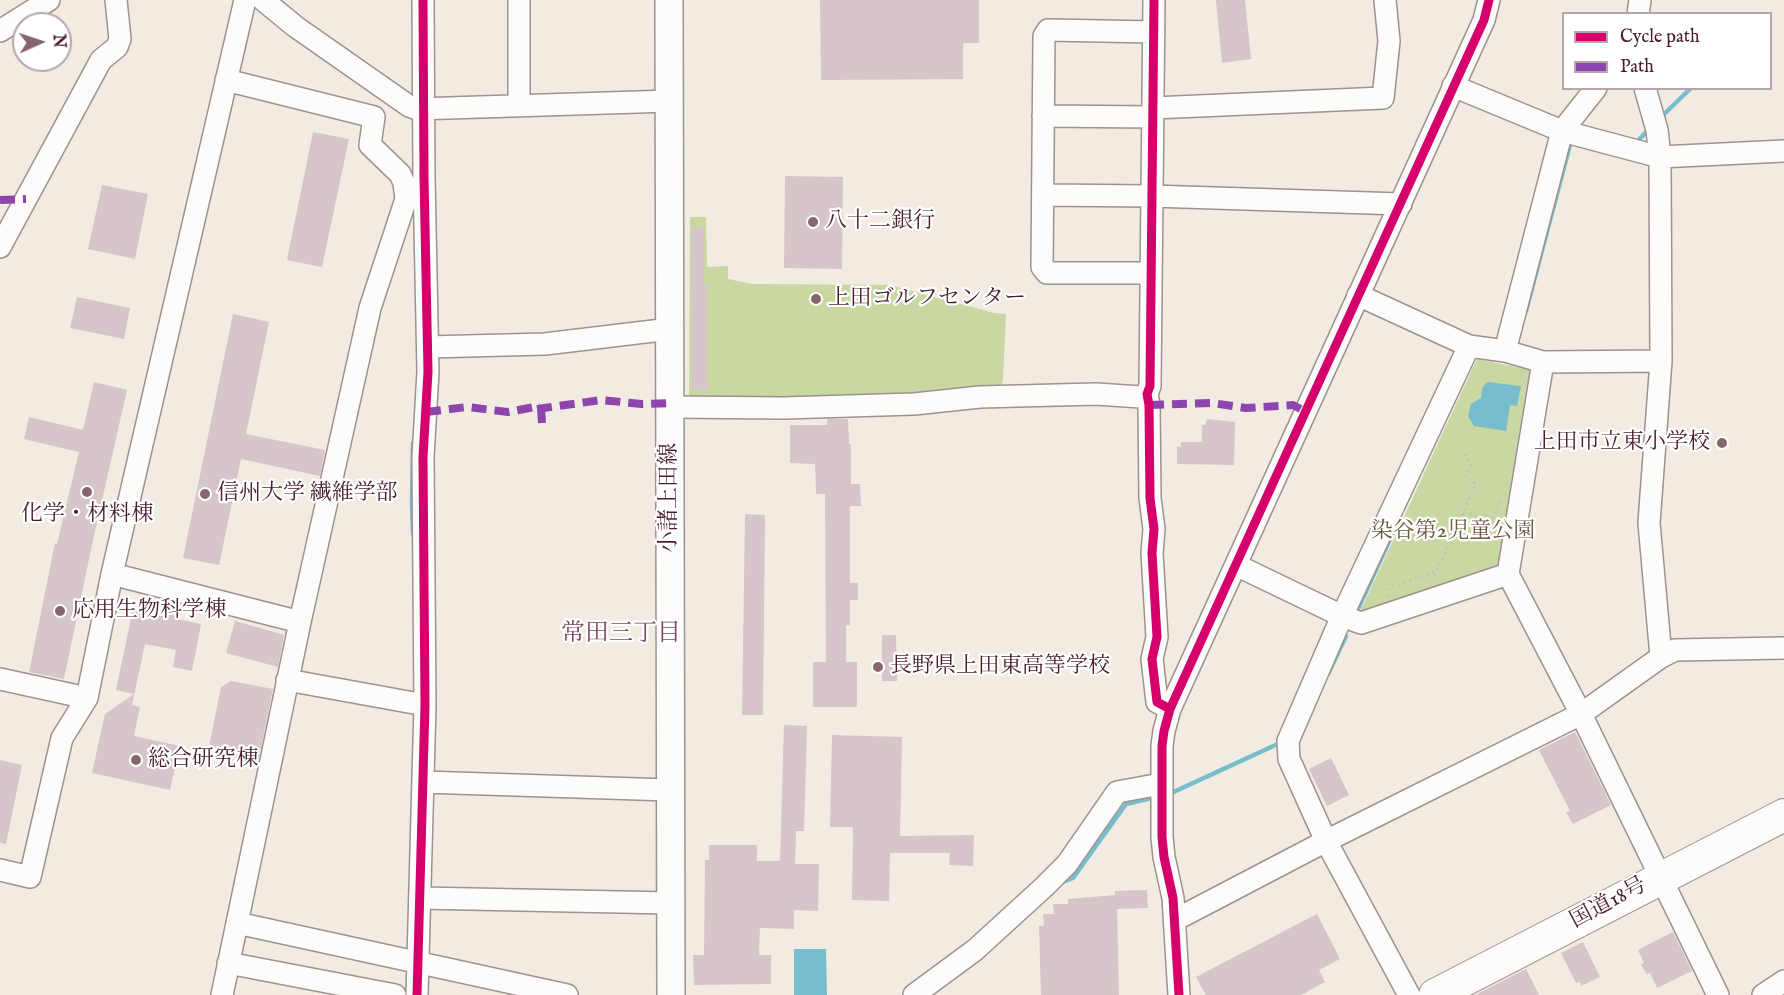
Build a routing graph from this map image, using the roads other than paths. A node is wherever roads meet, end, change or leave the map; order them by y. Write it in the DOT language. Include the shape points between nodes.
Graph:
graph roads {
  1 [pos="50,0"];
  2 [pos="116,0"];
  3 [pos="245,0"];
  4 [pos="263,0"];
  5 [pos="423,0"];
  6 [pos="519,0"];
  7 [pos="669,0"];
  8 [pos="1154,0"];
  9 [pos="1385,0"];
  10 [pos="1489,0"];
  11 [pos="0,31"];
  12 [pos="1154,32"];
  13 [pos="226,80"];
  14 [pos="1453,86"];
  15 [pos="1594,90"];
  16 [pos="1646,90"];
  17 [pos="670,101"];
  18 [pos="519,104"];
  19 [pos="420,109"];
  20 [pos="1153,112"];
  21 [pos="1043,116"];
  22 [pos="1562,131"];
  23 [pos="1784,151"];
  24 [pos="1660,157"];
  25 [pos="1043,195"];
  26 [pos="1152,196"];
  27 [pos="1401,204"];
  28 [pos="0,247"];
  29 [pos="1151,273"];
  30 [pos="1358,295"];
  31 [pos="670,329"];
  32 [pos="1469,346"];
  33 [pos="428,347"];
  34 [pos="1505,351"];
  35 [pos="1661,361"];
  36 [pos="1543,362"];
  37 [pos="1147,394"];
  38 [pos="670,407"];
  39 [pos="1236,565"];
  40 [pos="112,574"];
  41 [pos="1508,574"];
  42 [pos="1342,616"];
  43 [pos="300,622"];
  44 [pos="1784,648"];
  45 [pos="1661,657"];
  46 [pos="0,680"];
  47 [pos="287,680"];
  48 [pos="87,698"];
  49 [pos="421,704"];
  50 [pos="1170,709"];
  51 [pos="1581,714"];
  52 [pos="423,782"];
  53 [pos="669,790"];
  54 [pos="1162,792"];
  55 [pos="1784,815"];
  56 [pos="1326,841"];
  57 [pos="0,870"];
  58 [pos="1660,878"];
  59 [pos="420,898"];
  60 [pos="670,903"];
  61 [pos="1175,920"];
  62 [pos="237,923"];
  63 [pos="414,960"];
  64 [pos="228,963"];
  65 [pos="1784,981"];
  66 [pos="222,995"];
  67 [pos="395,995"];
  68 [pos="417,995"];
  69 [pos="567,995"];
  70 [pos="671,995"];
  71 [pos="914,995"];
  72 [pos="1179,995"];
  73 [pos="1409,995"];
  74 [pos="1435,995"];
  75 [pos="1718,995"];
  76 [pos="1763,995"];
  1 -- 11 [label="street"];
  2 -- 28 [label="street" via="120,39 117,47 101,60"];
  3 -- 13 [label="street"];
  4 -- 19 [label="street" via="409,106"];
  5 -- 19 [label="street"];
  6 -- 18 [label="street"];
  7 -- 17 [label="main road, 小諸上田線"];
  8 -- 12 [label="street"];
  9 -- 20 [label="street" via="1389,41 1383,98"];
  10 -- 14 [label="street" via="1484,20"];
  12 -- 20 [label="street"];
  12 -- 21 [label="street" via="1048,30 1044,36"];
  13 -- 40 [label="street"];
  13 -- 43 [label="street" via="374,117 370,145 400,174 404,183 406,199 370,308"];
  14 -- 22 [label="street"];
  14 -- 27 [label="street"];
  15 -- 22 [label="street"];
  16 -- 24 [label="street"];
  17 -- 18 [label="street"];
  17 -- 31 [label="main road, 小諸上田線"];
  18 -- 19 [label="street"];
  19 -- 33 [label="street"];
  20 -- 21 [label="street"];
  20 -- 26 [label="street"];
  21 -- 25 [label="street"];
  22 -- 24 [label="street"];
  22 -- 34 [label="street"];
  23 -- 24 [label="street"];
  24 -- 35 [label="street"];
  25 -- 26 [label="street"];
  25 -- 29 [label="street" via="1042,267 1047,273"];
  26 -- 27 [label="street"];
  26 -- 29 [label="street"];
  27 -- 30 [label="street"];
  29 -- 37 [label="street"];
  30 -- 32 [label="street"];
  30 -- 39 [label="street"];
  31 -- 33 [label="street" via="551,344"];
  31 -- 38 [label="main road, 小諸上田線"];
  32 -- 34 [label="street"];
  32 -- 42 [label="street"];
  33 -- 49 [label="street"];
  34 -- 36 [label="street"];
  35 -- 36 [label="street"];
  35 -- 45 [label="street" via="1649,523"];
  36 -- 41 [label="street" via="1514,489 1516,524"];
  37 -- 38 [label="street" via="980,397 871,406"];
  37 -- 50 [label="street" via="1157,637 1152,659 1157,702"];
  38 -- 53 [label="main road, 小諸上田線"];
  39 -- 42 [label="street"];
  39 -- 50 [label="street"];
  40 -- 43 [label="street"];
  40 -- 48 [label="street"];
  41 -- 42 [label="street" via="1361,623"];
  41 -- 51 [label="street"];
  42 -- 56 [label="street" via="1288,741 1289,759"];
  43 -- 47 [label="street"];
  44 -- 45 [label="street" via="1675,650"];
  45 -- 51 [label="street"];
  46 -- 48 [label="street"];
  47 -- 49 [label="street"];
  47 -- 62 [label="street"];
  48 -- 57 [label="street" via="62,738 30,877"];
  49 -- 52 [label="street"];
  50 -- 54 [label="street" via="1163,738"];
  51 -- 56 [label="street"];
  51 -- 58 [label="street"];
  52 -- 53 [label="street"];
  52 -- 59 [label="street"];
  53 -- 60 [label="main road, 小諸上田線"];
  54 -- 61 [label="street" via="1164,857"];
  54 -- 71 [label="street" via="1117,792 1067,864 1044,887 975,950"];
  55 -- 58 [label="highway, 国道18号"];
  56 -- 61 [label="street"];
  56 -- 73 [label="street"];
  58 -- 74 [label="highway, 国道18号"];
  58 -- 75 [label="street"];
  59 -- 60 [label="street"];
  59 -- 63 [label="street"];
  60 -- 70 [label="main road, 小諸上田線"];
  61 -- 72 [label="street"];
  62 -- 63 [label="street"];
  62 -- 64 [label="street"];
  63 -- 68 [label="street"];
  63 -- 69 [label="street"];
  64 -- 66 [label="street"];
  64 -- 67 [label="street"];
  65 -- 76 [label="street"];
}
